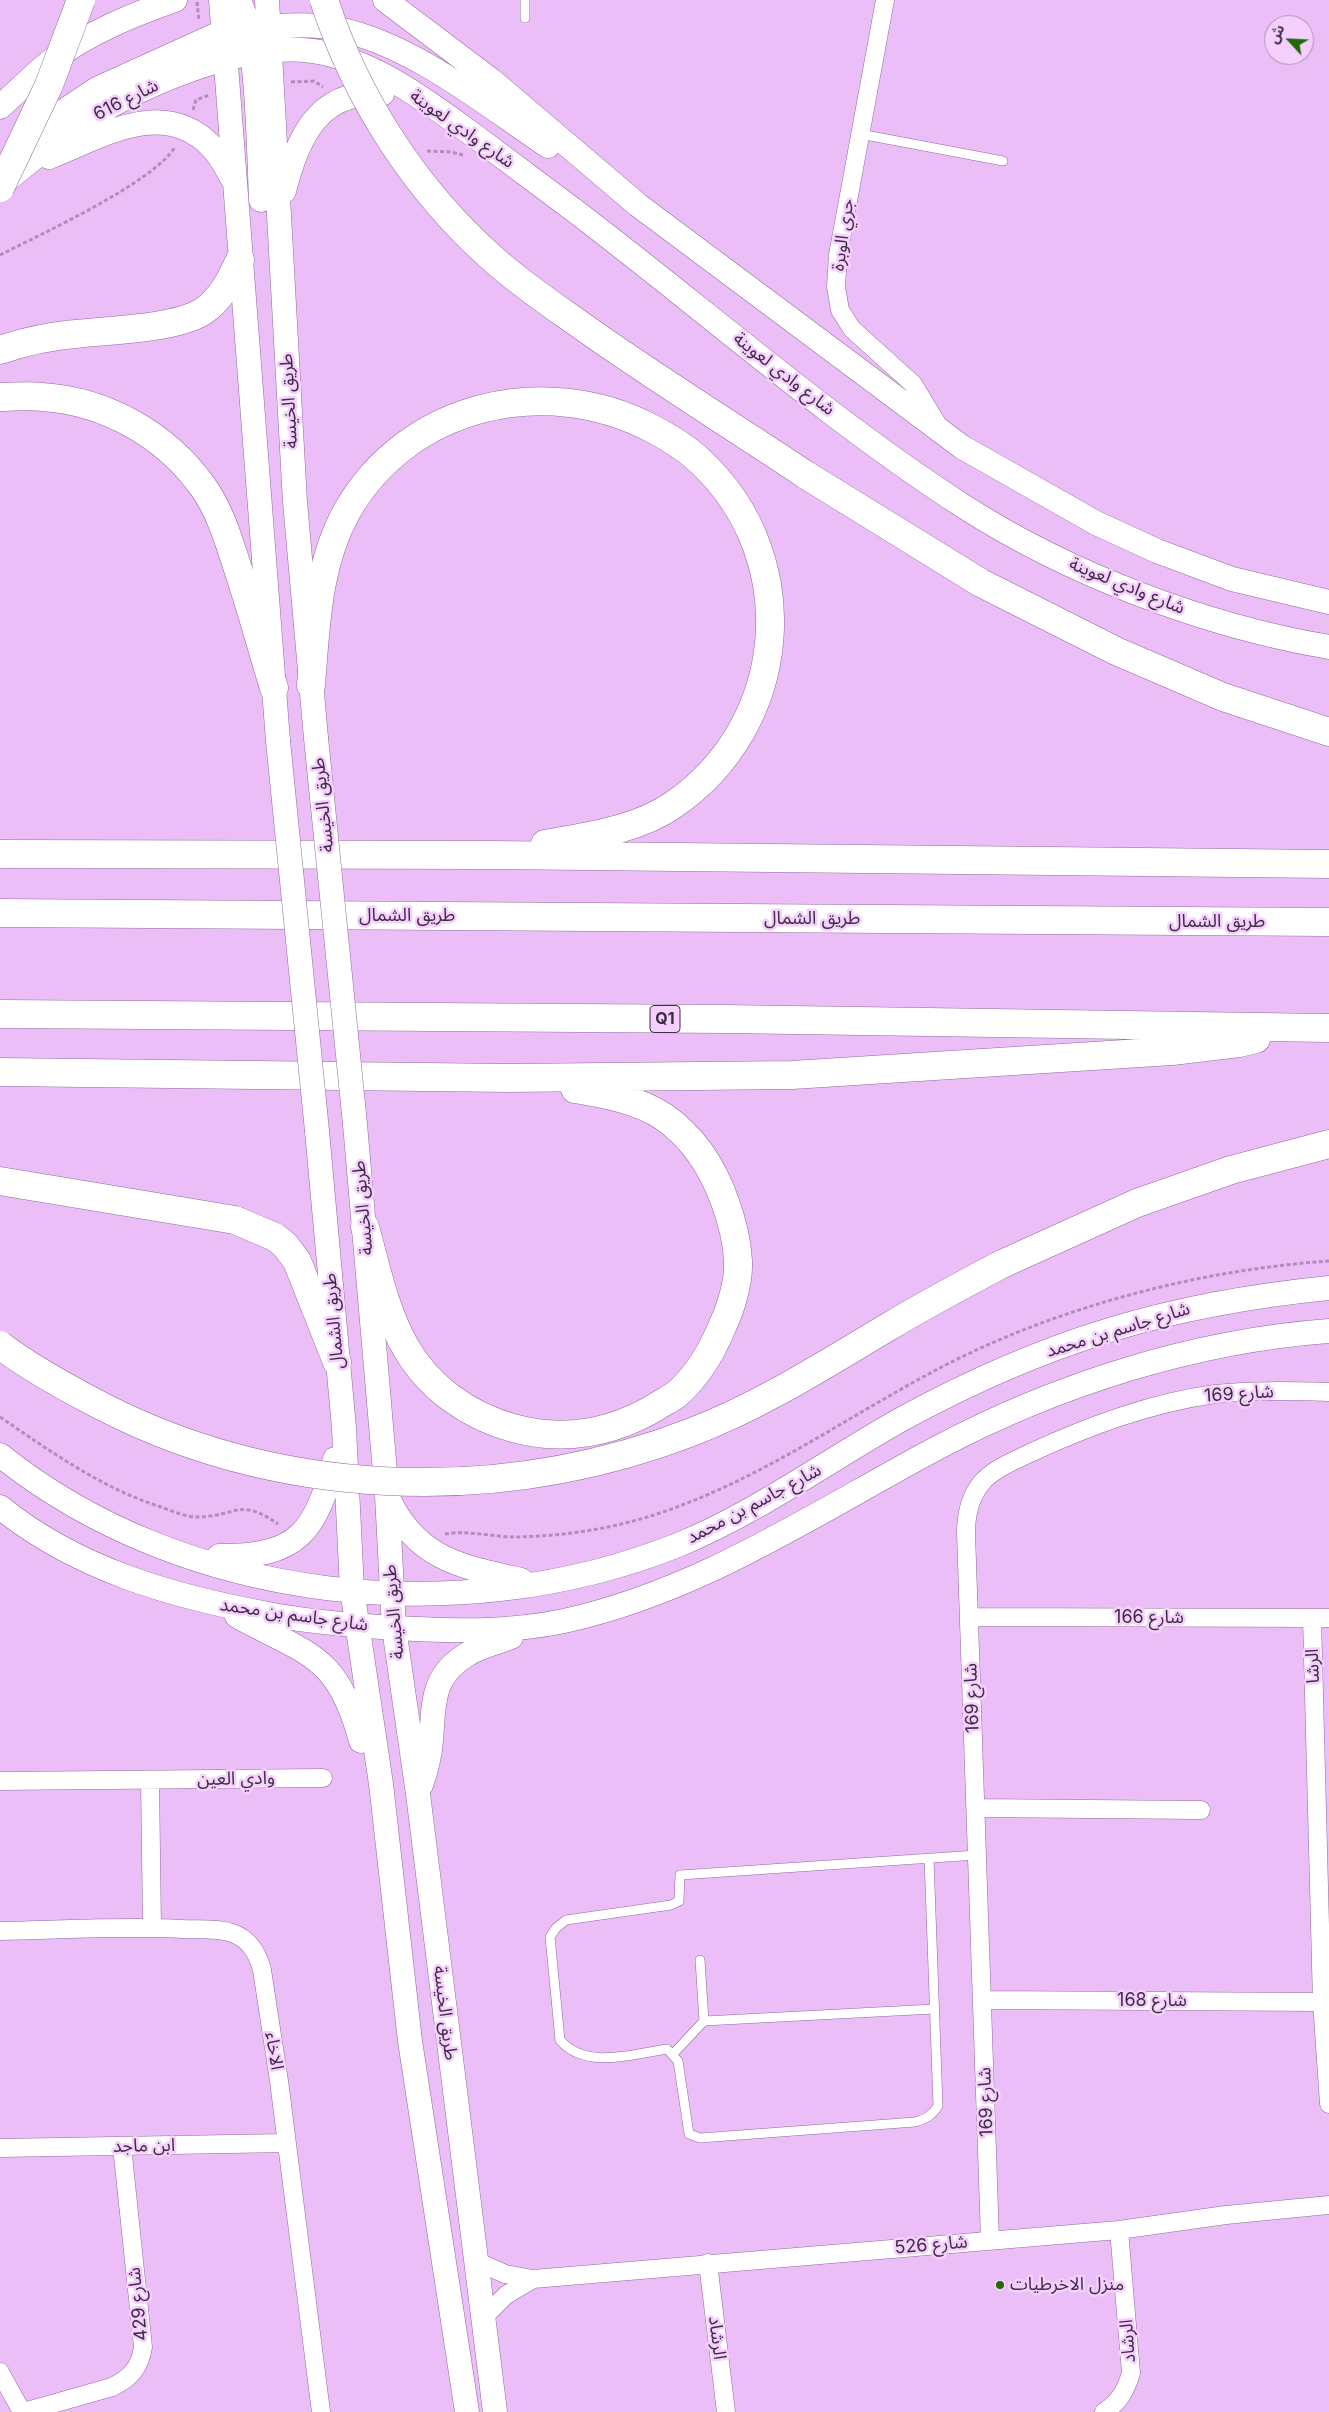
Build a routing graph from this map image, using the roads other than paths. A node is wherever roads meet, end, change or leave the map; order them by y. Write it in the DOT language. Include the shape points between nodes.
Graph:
graph roads {
  1 [pos="81,0"];
  2 [pos="138,0"];
  3 [pos="175,0"];
  4 [pos="221,0"];
  5 [pos="324,0"];
  6 [pos="385,0"];
  7 [pos="525,0"];
  8 [pos="885,0"];
  9 [pos="254,13"];
  10 [pos="525,18"];
  11 [pos="112,26"];
  12 [pos="223,33"];
  13 [pos="262,53"];
  14 [pos="226,59"];
  15 [pos="428,103"];
  16 [pos="0,107"];
  17 [pos="860,134"];
  18 [pos="0,160"];
  19 [pos="1003,161"];
  20 [pos="23,167"];
  21 [pos="235,182"];
  22 [pos="0,187"];
  23 [pos="638,205"];
  24 [pos="278,215"];
  25 [pos="240,260"];
  26 [pos="0,350"];
  27 [pos="287,371"];
  28 [pos="0,397"];
  29 [pos="943,434"];
  30 [pos="1329,602"];
  31 [pos="1329,647"];
  32 [pos="311,685"];
  33 [pos="274,688"];
  34 [pos="1329,732"];
  35 [pos="278,741"];
  36 [pos="0,835"];
  37 [pos="0,854"];
  38 [pos="106,854"];
  39 [pos="491,855"];
  40 [pos="1329,864"];
  41 [pos="0,913"];
  42 [pos="1329,922"];
  43 [pos="0,1014"];
  44 [pos="1283,1028"];
  45 [pos="1329,1028"];
  46 [pos="0,1072"];
  47 [pos="510,1078"];
  48 [pos="1329,1144"];
  49 [pos="0,1181"];
  50 [pos="365,1227"];
  51 [pos="1329,1288"];
  52 [pos="1329,1331"];
  53 [pos="0,1345"];
  54 [pos="337,1362"];
  55 [pos="1329,1392"];
  56 [pos="344,1428"];
  57 [pos="0,1455"];
  58 [pos="387,1495"];
  59 [pos="0,1507"];
  60 [pos="190,1556"];
  61 [pos="537,1584"];
  62 [pos="352,1590"];
  63 [pos="391,1593"];
  64 [pos="213,1603"];
  65 [pos="969,1617"];
  66 [pos="1320,1618"];
  67 [pos="357,1626"];
  68 [pos="534,1626"];
  69 [pos="394,1628"];
  70 [pos="323,1778"];
  71 [pos="150,1780"];
  72 [pos="0,1781"];
  73 [pos="381,1784"];
  74 [pos="418,1794"];
  75 [pos="976,1808"];
  76 [pos="1200,1810"];
  77 [pos="977,1855"];
  78 [pos="929,1858"];
  79 [pos="152,1927"];
  80 [pos="0,1931"];
  81 [pos="700,1960"];
  82 [pos="982,2000"];
  83 [pos="1322,2002"];
  84 [pos="934,2009"];
  85 [pos="704,2021"];
  86 [pos="673,2054"];
  87 [pos="1329,2096"];
  88 [pos="287,2144"];
  89 [pos="122,2146"];
  90 [pos="0,2148"];
  91 [pos="1329,2206"];
  92 [pos="1119,2230"];
  93 [pos="990,2240"];
  94 [pos="476,2261"];
  95 [pos="708,2264"];
  96 [pos="533,2279"];
  97 [pos="483,2318"];
  98 [pos="0,2372"];
  99 [pos="23,2412"];
  100 [pos="321,2412"];
  101 [pos="467,2412"];
  102 [pos="495,2412"];
  103 [pos="726,2412"];
  104 [pos="1104,2412"];
  1 -- 22 [label="highway, bridge" via="49,85"];
  2 -- 11 [label="main road"];
  3 -- 11 [label="main road"];
  4 -- 12 [label="main road, طريق الخيسة"];
  5 -- 34 [label="highway, bridge" via="354,77 384,130 412,170 492,259 534,292 806,475 981,583 1116,651 1223,697"];
  6 -- 23 [label="main road" via="491,80"];
  7 -- 10 [label="lane"];
  8 -- 17 [label="street, جري الوبرة"];
  9 -- 12 [label="main road"];
  9 -- 13 [label="main road"];
  9 -- 14 [label="main road"];
  9 -- 23 [label="main road" via="338,29 392,46 425,64"];
  11 -- 16 [label="main road" via="51,61"];
  12 -- 14 [label="main road, طريق الخيسة"];
  12 -- 18 [label="main road" via="96,90"];
  13 -- 14 [label="main road, شارع 616"];
  13 -- 15 [label="main road, شارع وادي لعوينة" via="307,51 335,56 391,80"];
  13 -- 24 [label="main road, طريق الخيسة"];
  13 -- 27 [label="main road" via="267,297"];
  14 -- 20 [label="main road, شارع 616" via="169,78 104,109"];
  14 -- 21 [label="main road, طريق الخيسة"];
  15 -- 24 [label="main road" via="394,95 366,94 345,98 324,110 310,125 299,145 288,172"];
  15 -- 31 [label="main road, شارع وادي لعوينة" via="593,225 850,426 966,507 1017,537 1105,579 1193,612 1256,631"];
  17 -- 19 [label="lane"];
  17 -- 29 [label="street, جري الوبرة" via="838,255 836,287 840,310 852,330 913,384"];
  20 -- 21 [label="main road" via="131,125 162,121 193,131 211,146"];
  20 -- 22 [label="main road, شارع 616"];
  21 -- 25 [label="main road, طريق الخيسة"];
  23 -- 29 [label="main road"];
  24 -- 27 [label="main road, طريق الخيسة"];
  25 -- 26 [label="highway" via="215,301 188,318 72,334"];
  25 -- 33 [label="main road, طريق الخيسة"];
  27 -- 32 [label="main road, طريق الخيسة"];
  28 -- 33 [label="highway" via="41,396 100,408 152,436 185,465 204,488 226,532"];
  29 -- 30 [label="main road" via="1004,473 1087,518 1157,550 1232,579"];
  32 -- 39 [label="highway" via="322,573 338,529 360,491 377,472 397,452 433,428 503,403 570,402 590,405 640,422 676,442 702,462 744,518 762,565 768,593 771,644 767,667 760,693 740,734 714,770 671,807 627,826"];
  32 -- 50 [label="main road, طريق الخيسة, bridge"];
  33 -- 35 [label="main road, طريق الخيسة"];
  35 -- 54 [label="main road, طريق الشمال, bridge"];
  36 -- 38 [label="highway" via="72,845"];
  37 -- 38 [label="highway"];
  38 -- 39 [label="highway"];
  39 -- 40 [label="highway"];
  41 -- 42 [label="highway, طريق الشمال"];
  43 -- 44 [label="highway, Q1" via="715,1019"];
  44 -- 45 [label="highway, Q1"];
  44 -- 47 [label="highway" via="1239,1044 1172,1051 792,1075"];
  46 -- 47 [label="highway"];
  47 -- 50 [label="highway" via="599,1093 663,1116 691,1139 717,1179 733,1226 738,1262 730,1310 710,1354 677,1394 633,1420 594,1432 560,1436 529,1433 494,1423 461,1406 432,1382 406,1348 387,1304"];
  48 -- 53 [label="highway, bridge" via="1231,1170 1137,1203 1002,1264 768,1399 693,1432 585,1465 539,1474 458,1482 394,1483 325,1476 248,1462 167,1436 113,1413 62,1386"];
  49 -- 54 [label="highway" via="235,1220 275,1237 297,1261"];
  50 -- 58 [label="main road, طريق الخيسة"];
  51 -- 61 [label="main road, شارع جاسم بن محمد" via="1195,1306 1072,1341 993,1372 947,1395 722,1526 631,1561"];
  52 -- 68 [label="main road, شارع جاسم بن محمد" via="1212,1348 1127,1370 1072,1389 937,1448 743,1556 687,1582 619,1606"];
  54 -- 56 [label="main road, طريق الشمال"];
  55 -- 65 [label="street, شارع 169" via="1214,1394 1145,1409 1078,1432 993,1472 977,1488 966,1521"];
  56 -- 60 [label="main road" via="321,1505 297,1538 255,1556"];
  56 -- 62 [label="main road, طريق الشمال"];
  57 -- 60 [label="main road, شارع جاسم بن محمد" via="79,1508 133,1535"];
  58 -- 61 [label="main road" via="400,1520 428,1550 470,1569"];
  58 -- 63 [label="main road, طريق الخيسة"];
  59 -- 64 [label="main road, شارع جاسم بن محمد" via="90,1562 150,1586"];
  60 -- 62 [label="main road, شارع جاسم بن محمد" via="270,1578"];
  61 -- 63 [label="main road, شارع جاسم بن محمد" via="488,1591"];
  62 -- 63 [label="main road, شارع جاسم بن محمد"];
  62 -- 67 [label="main road, طريق الشمال"];
  63 -- 69 [label="main road, طريق الخيسة"];
  64 -- 67 [label="main road, شارع جاسم بن محمد"];
  64 -- 73 [label="main road" via="302,1649 325,1666 348,1698 363,1746"];
  65 -- 66 [label="street, شارع 166"];
  65 -- 75 [label="street, شارع 169"];
  66 -- 83 [label="street, الرشا"];
  67 -- 69 [label="main road, شارع جاسم بن محمد"];
  67 -- 73 [label="main road, طريق الخيسة"];
  68 -- 69 [label="main road, شارع جاسم بن محمد" via="474,1632"];
  68 -- 74 [label="main road" via="466,1655 442,1680 433,1700 429,1758"];
  69 -- 74 [label="main road, طريق الخيسة"];
  70 -- 71 [label="street, وادي العين"];
  71 -- 72 [label="street, وادي العين"];
  71 -- 79 [label="street"];
  73 -- 101 [label="main road, طريق الخيسة" via="410,2041"];
  74 -- 94 [label="main road, طريق الخيسة"];
  75 -- 76 [label="street"];
  75 -- 77 [label="street, شارع 169"];
  77 -- 78 [label="lane"];
  77 -- 82 [label="street, شارع 169"];
  78 -- 84 [label="lane"];
  78 -- 86 [label="lane" via="680,1876 679,1901 671,1905 566,1920 556,1928 550,1937 560,2040 567,2049 600,2058 666,2049"];
  79 -- 80 [label="street, الاخاء"];
  79 -- 88 [label="street, الاخاء" via="233,1933 253,1948 262,1970"];
  81 -- 85 [label="lane"];
  82 -- 83 [label="street, شارع 168"];
  82 -- 93 [label="street, شارع 169"];
  83 -- 87 [label="street, الرشا"];
  84 -- 85 [label="lane"];
  84 -- 86 [label="lane" via="938,2106 934,2114 914,2122 700,2138 689,2134 678,2061"];
  85 -- 86 [label="lane"];
  88 -- 89 [label="street, ابن ماجد"];
  88 -- 100 [label="street, الاخاء"];
  89 -- 90 [label="street, ابن ماجد"];
  89 -- 99 [label="street, شارع 429" via="143,2347 141,2360 135,2372 112,2387"];
  91 -- 92 [label="street, شارع 526" via="1226,2215"];
  92 -- 93 [label="street, شارع 526"];
  92 -- 104 [label="street, الرشاد" via="1131,2373 1122,2395"];
  93 -- 95 [label="street, شارع 526"];
  94 -- 96 [label="street, شارع 526" via="505,2274"];
  94 -- 97 [label="main road, طريق الخيسة"];
  95 -- 96 [label="street, شارع 526"];
  95 -- 103 [label="street, الرشاد"];
  96 -- 97 [label="street, شارع 526" via="506,2295"];
  97 -- 102 [label="main road, طريق الخيسة"];
  98 -- 99 [label="street"];
}
